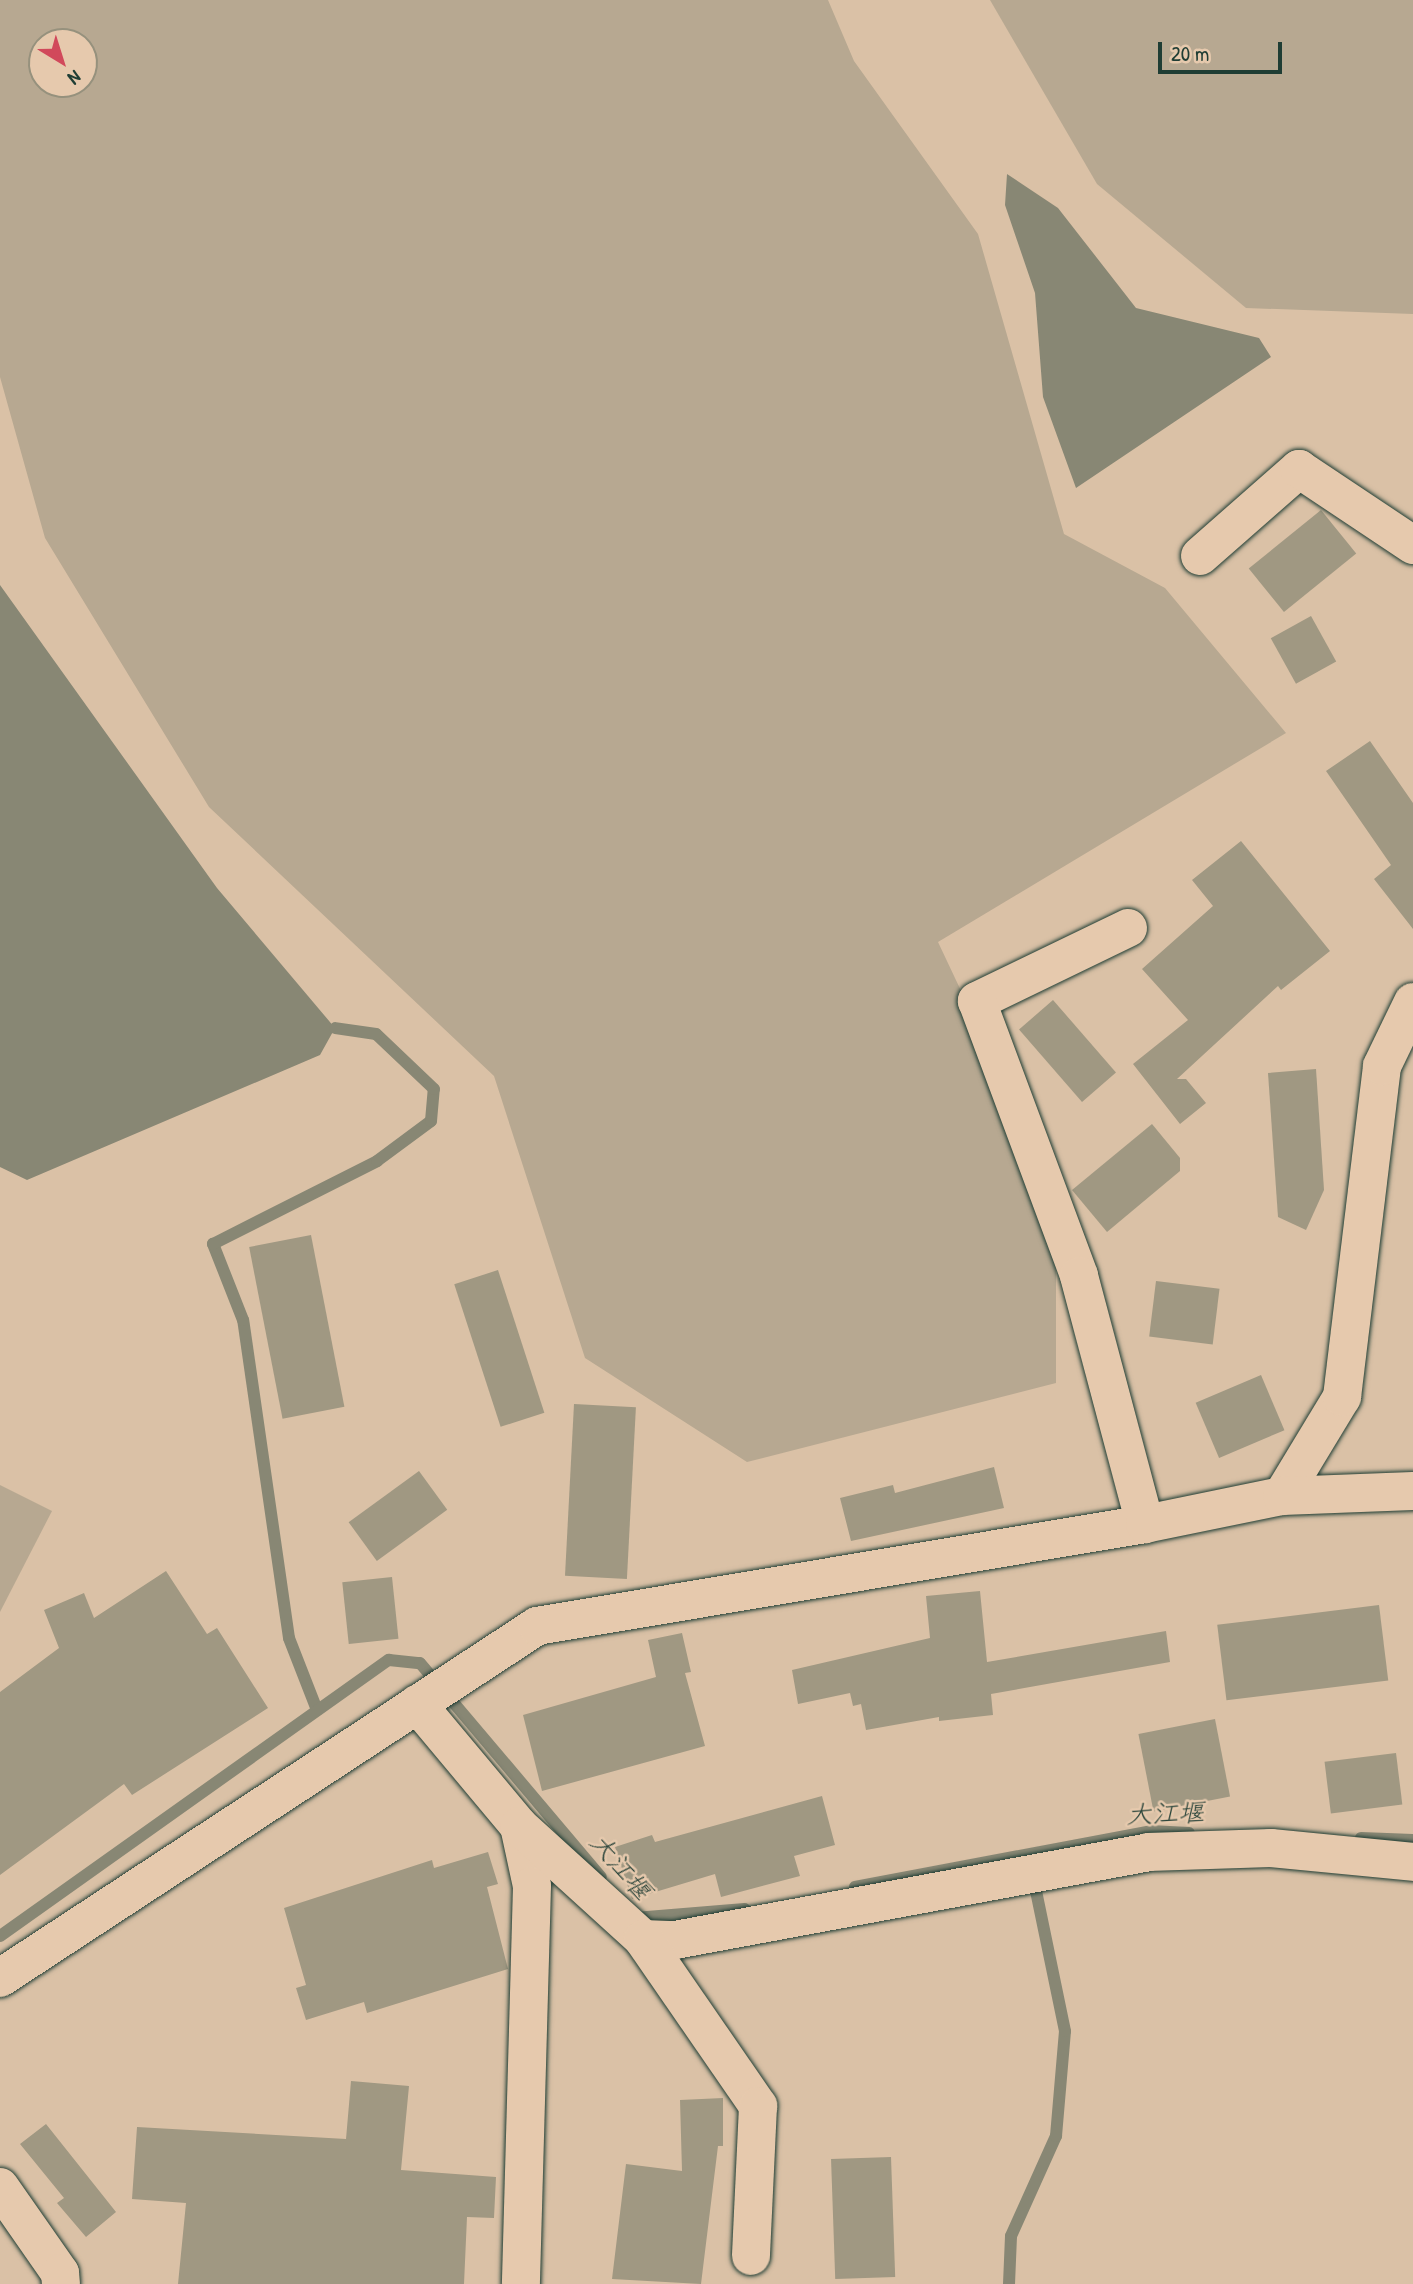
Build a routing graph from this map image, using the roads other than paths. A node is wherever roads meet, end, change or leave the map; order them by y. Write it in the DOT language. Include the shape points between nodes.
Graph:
graph roads {
  1 [pos="1413,545"];
  2 [pos="1200,556"];
  3 [pos="1128,928"];
  4 [pos="1413,1002"];
  5 [pos="1397,1066"];
  6 [pos="1413,1491"];
  7 [pos="1282,1496"];
  8 [pos="1145,1524"];
  9 [pos="417,1704"];
  10 [pos="519,1826"];
  11 [pos="1413,1862"];
  12 [pos="643,1939"];
  13 [pos="0,1978"];
  14 [pos="0,2187"];
  15 [pos="751,2256"];
  16 [pos="61,2284"];
  17 [pos="522,2284"];
  1 -- 2 [label="street" via="1299,469"];
  3 -- 8 [label="street" via="977,1001 1080,1276"];
  4 -- 5 [label="street"];
  5 -- 7 [label="street" via="1342,1397"];
  6 -- 7 [label="street"];
  7 -- 8 [label="street"];
  8 -- 9 [label="street" via="537,1626"];
  9 -- 10 [label="street"];
  9 -- 13 [label="street"];
  10 -- 12 [label="street"];
  10 -- 17 [label="street" via="532,1886"];
  11 -- 12 [label="street" via="1270,1848 1148,1852 675,1940"];
  12 -- 15 [label="street" via="758,2106"];
  14 -- 16 [label="street" via="60,2273"];
}
